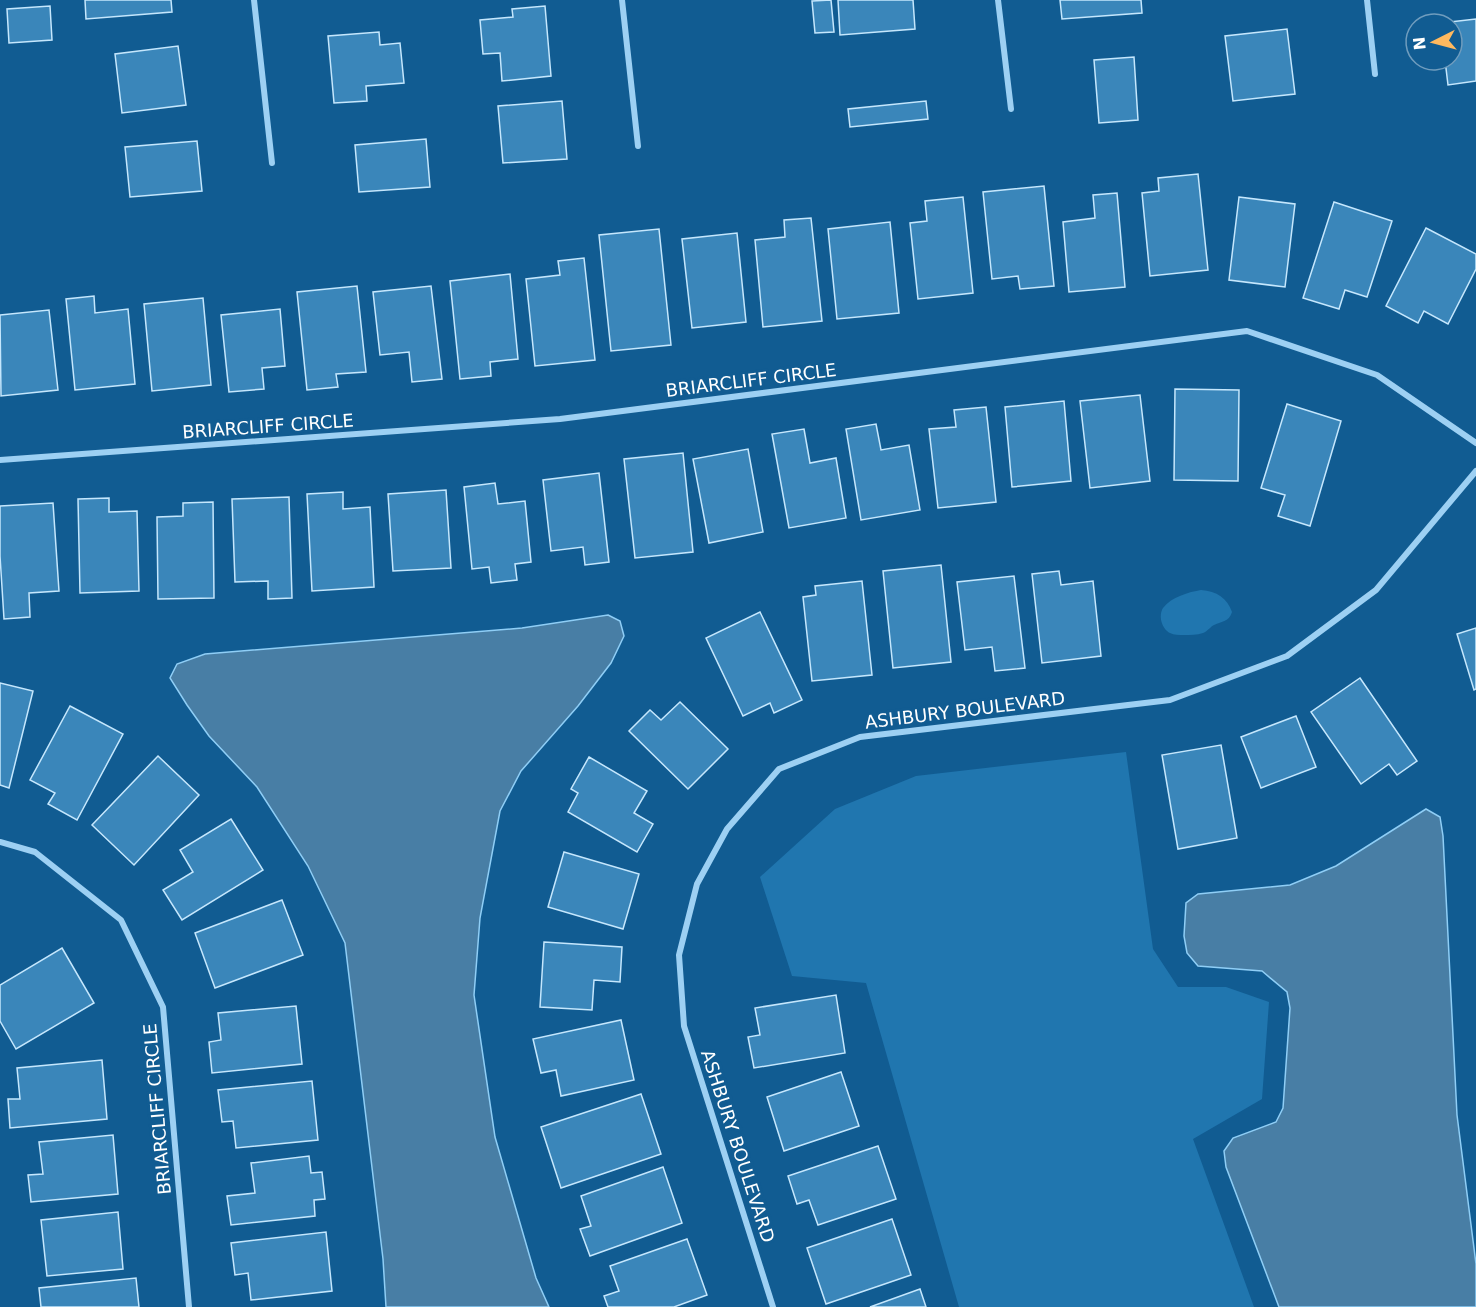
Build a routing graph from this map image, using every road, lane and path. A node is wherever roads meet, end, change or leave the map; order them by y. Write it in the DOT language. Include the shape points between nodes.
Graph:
graph roads {
  1 [pos="254,0"];
  2 [pos="622,0"];
  3 [pos="998,0"];
  4 [pos="1366,0"];
  5 [pos="1375,74"];
  6 [pos="1011,109"];
  7 [pos="638,146"];
  8 [pos="272,163"];
  9 [pos="1476,443"];
  10 [pos="0,460"];
  11 [pos="1476,471"];
  12 [pos="0,842"];
  13 [pos="189,1307"];
  14 [pos="773,1307"];
  1 -- 8 [label="street"];
  2 -- 7 [label="street"];
  3 -- 6 [label="street"];
  4 -- 5 [label="street"];
  9 -- 10 [label="street, BRIARCLIFF CIRCLE" via="1377,375 1247,331 560,419"];
  11 -- 14 [label="street, ASHBURY BOULEVARD" via="1376,590 1287,656 1170,700 860,737 779,769 727,829 696,884 678,955 684,1026"];
  12 -- 13 [label="street, BRIARCLIFF CIRCLE" via="35,852 121,920 163,1007"];
}
